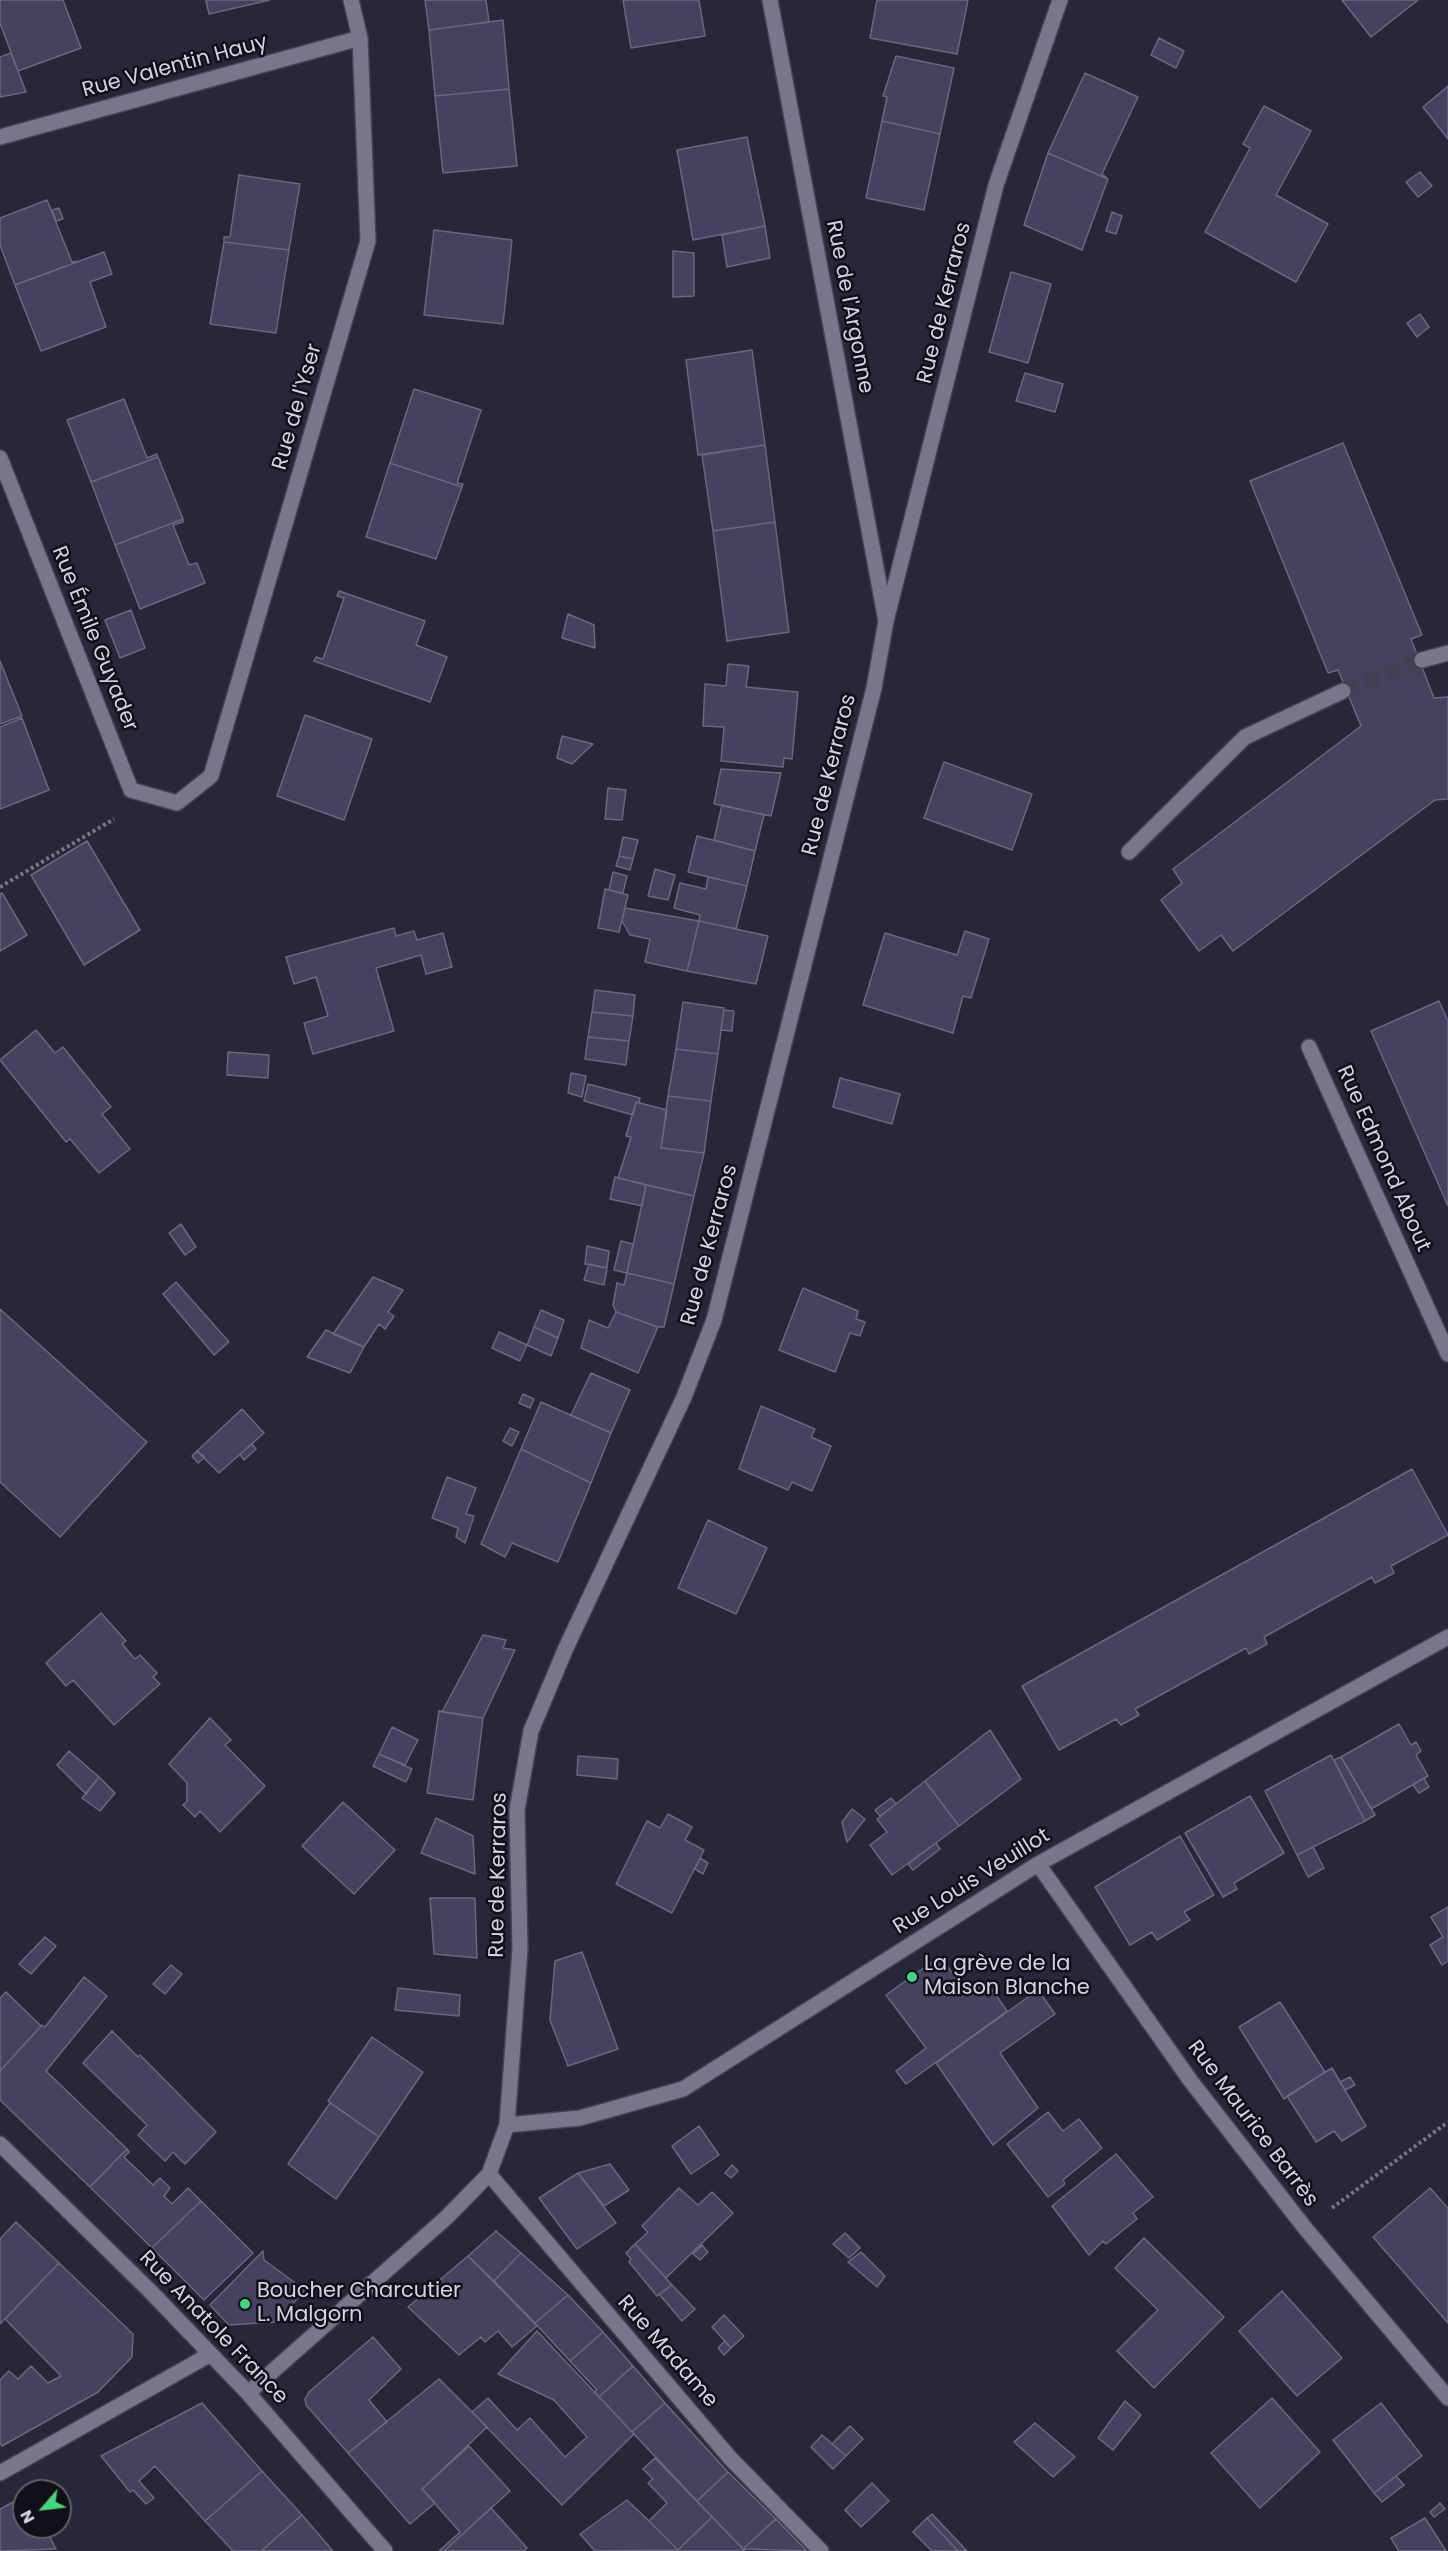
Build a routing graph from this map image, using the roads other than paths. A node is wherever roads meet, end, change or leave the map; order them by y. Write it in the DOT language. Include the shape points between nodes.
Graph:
graph roads {
  1 [pos="351,0"];
  2 [pos="770,0"];
  3 [pos="1060,0"];
  4 [pos="360,38"];
  5 [pos="0,136"];
  6 [pos="0,458"];
  7 [pos="886,621"];
  8 [pos="1448,653"];
  9 [pos="1422,660"];
  10 [pos="1343,691"];
  11 [pos="177,803"];
  12 [pos="1130,852"];
  13 [pos="1309,1047"];
  14 [pos="1448,1354"];
  15 [pos="1445,1644"];
  16 [pos="1038,1864"];
  17 [pos="507,2125"];
  18 [pos="0,2144"];
  19 [pos="489,2174"];
  20 [pos="209,2355"];
  21 [pos="248,2393"];
  22 [pos="1448,2398"];
  23 [pos="0,2474"];
  24 [pos="385,2551"];
  25 [pos="821,2551"];
  1 -- 4 [label="street, Rue de l'Yser"];
  2 -- 7 [label="street, Rue de l'Argonne"];
  3 -- 7 [label="street, Rue de Kerraros" via="996,185"];
  4 -- 5 [label="street, Rue Valentin Hauy"];
  4 -- 11 [label="street, Rue de l'Yser" via="368,242 211,776"];
  6 -- 11 [label="street, Rue Émile Guyader" via="131,790"];
  7 -- 17 [label="street, Rue de Kerraros" via="874,688 714,1320 684,1397 531,1731 517,1810 520,1949"];
  8 -- 9 [label="street"];
  10 -- 12 [label="street" via="1245,737"];
  13 -- 14 [label="street, Rue Edmond About"];
  15 -- 16 [label="street, Rue Louis Veuillot"];
  16 -- 17 [label="street, Rue Louis Veuillot" via="682,2089 580,2118"];
  16 -- 22 [label="street, Rue Maurice Barrès" via="1190,2080 1305,2229"];
  17 -- 19 [label="street, Rue de Kerraros"];
  18 -- 20 [label="street, Rue Anatole France" via="150,2291"];
  19 -- 21 [label="street, Rue de Kerraros" via="447,2217"];
  19 -- 25 [label="street, Rue Madame" via="730,2458"];
  20 -- 21 [label="street, Rue Anatole France"];
  20 -- 23 [label="street"];
  21 -- 24 [label="street, Rue Anatole France"];
}
